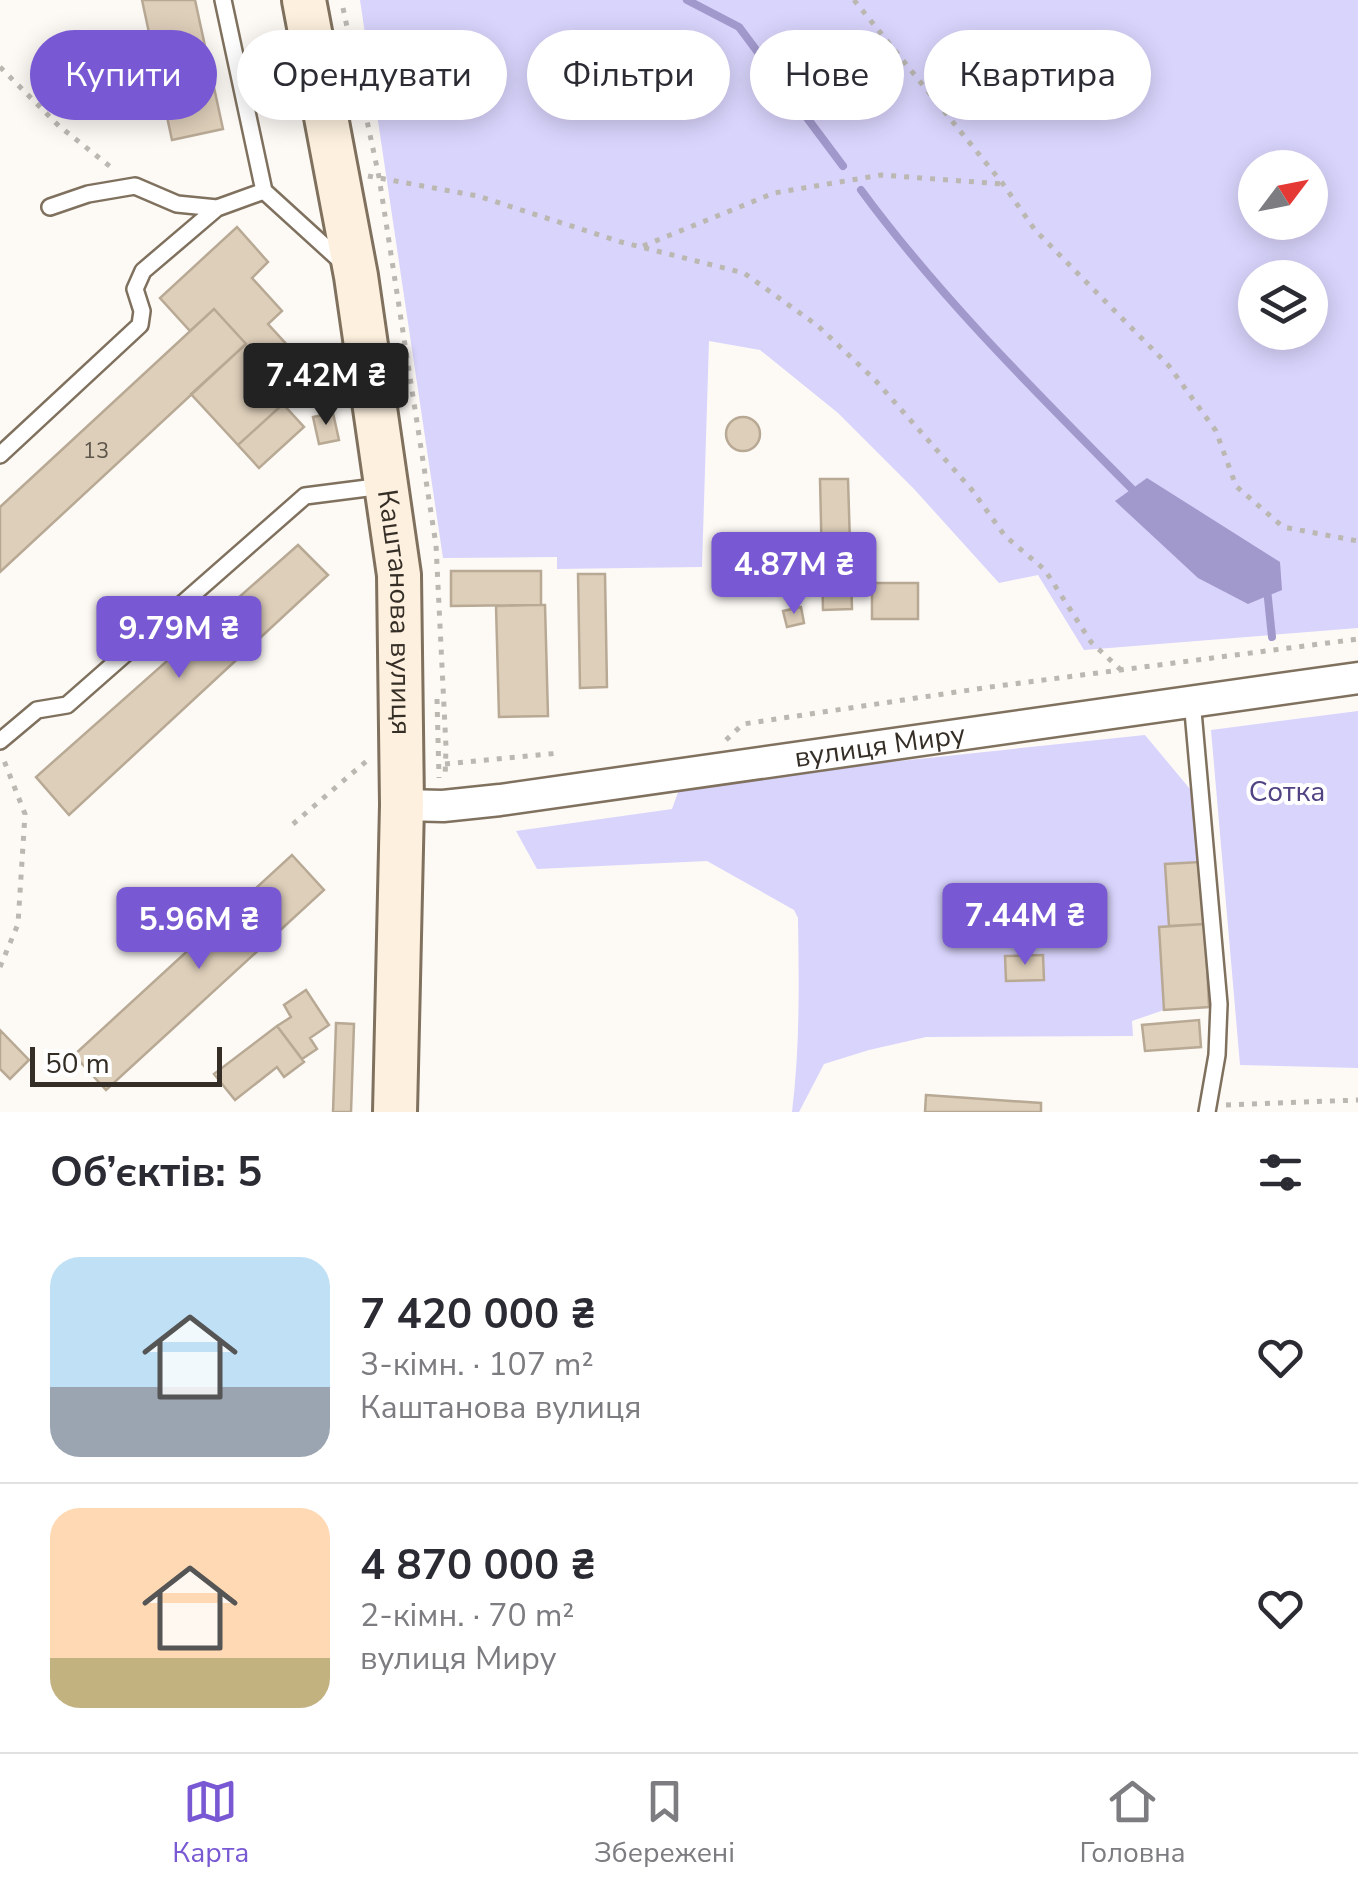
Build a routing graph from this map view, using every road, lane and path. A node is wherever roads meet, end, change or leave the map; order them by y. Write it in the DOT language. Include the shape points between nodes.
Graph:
graph roads {
  1 [pos="222,0"];
  2 [pos="304,0"];
  3 [pos="854,0"];
  4 [pos="0,67"];
  5 [pos="379,177"];
  6 [pos="1003,184"];
  7 [pos="135,186"];
  8 [pos="264,192"];
  9 [pos="50,207"];
  10 [pos="217,208"];
  11 [pos="642,247"];
  12 [pos="356,276"];
  13 [pos="0,456"];
  14 [pos="387,485"];
  15 [pos="1358,542"];
  16 [pos="1358,639"];
  17 [pos="1122,671"];
  18 [pos="1358,678"];
  19 [pos="1192,700"];
  20 [pos="0,740"];
  21 [pos="708,742"];
  22 [pos="0,751"];
  23 [pos="560,753"];
  24 [pos="372,756"];
  25 [pos="445,764"];
  26 [pos="402,805"];
  27 [pos="293,824"];
  28 [pos="0,967"];
  29 [pos="1358,1100"];
  30 [pos="1208,1109"];
  31 [pos="395,1112"];
  1 -- 8 [label="lane"];
  2 -- 12 [label="main road, Каштанова вулиця"];
  3 -- 6 [label="path"];
  4 -- 7 [label="path" via="59,126"];
  5 -- 11 [label="path" via="478,196"];
  6 -- 11 [label="path" via="882,175 774,193"];
  6 -- 15 [label="path" via="1035,230 1169,366 1216,431 1236,486 1284,527"];
  7 -- 9 [label="lane"];
  7 -- 10 [label="lane" via="177,204"];
  8 -- 10 [label="lane"];
  8 -- 12 [label="lane"];
  10 -- 13 [label="lane" via="143,271 135,289 140,325"];
  11 -- 17 [label="path" via="744,273 818,326 876,380 1006,536 1044,570 1091,642"];
  12 -- 14 [label="main road, Каштанова вулиця"];
  14 -- 20 [label="lane" via="304,496 67,705 37,710"];
  14 -- 26 [label="main road, Каштанова вулиця" via="399,575"];
  16 -- 17 [label="path"];
  17 -- 21 [label="path" via="743,724 727,740"];
  18 -- 19 [label="street, вулиця Миру"];
  19 -- 26 [label="street, вулиця Миру" via="500,800"];
  19 -- 30 [label="lane" via="1218,1004"];
  22 -- 28 [label="path" via="25,814 18,924"];
  23 -- 25 [label="path"];
  24 -- 27 [label="path"];
  26 -- 31 [label="main road, Каштанова вулиця"];
  29 -- 30 [label="path"];
}
